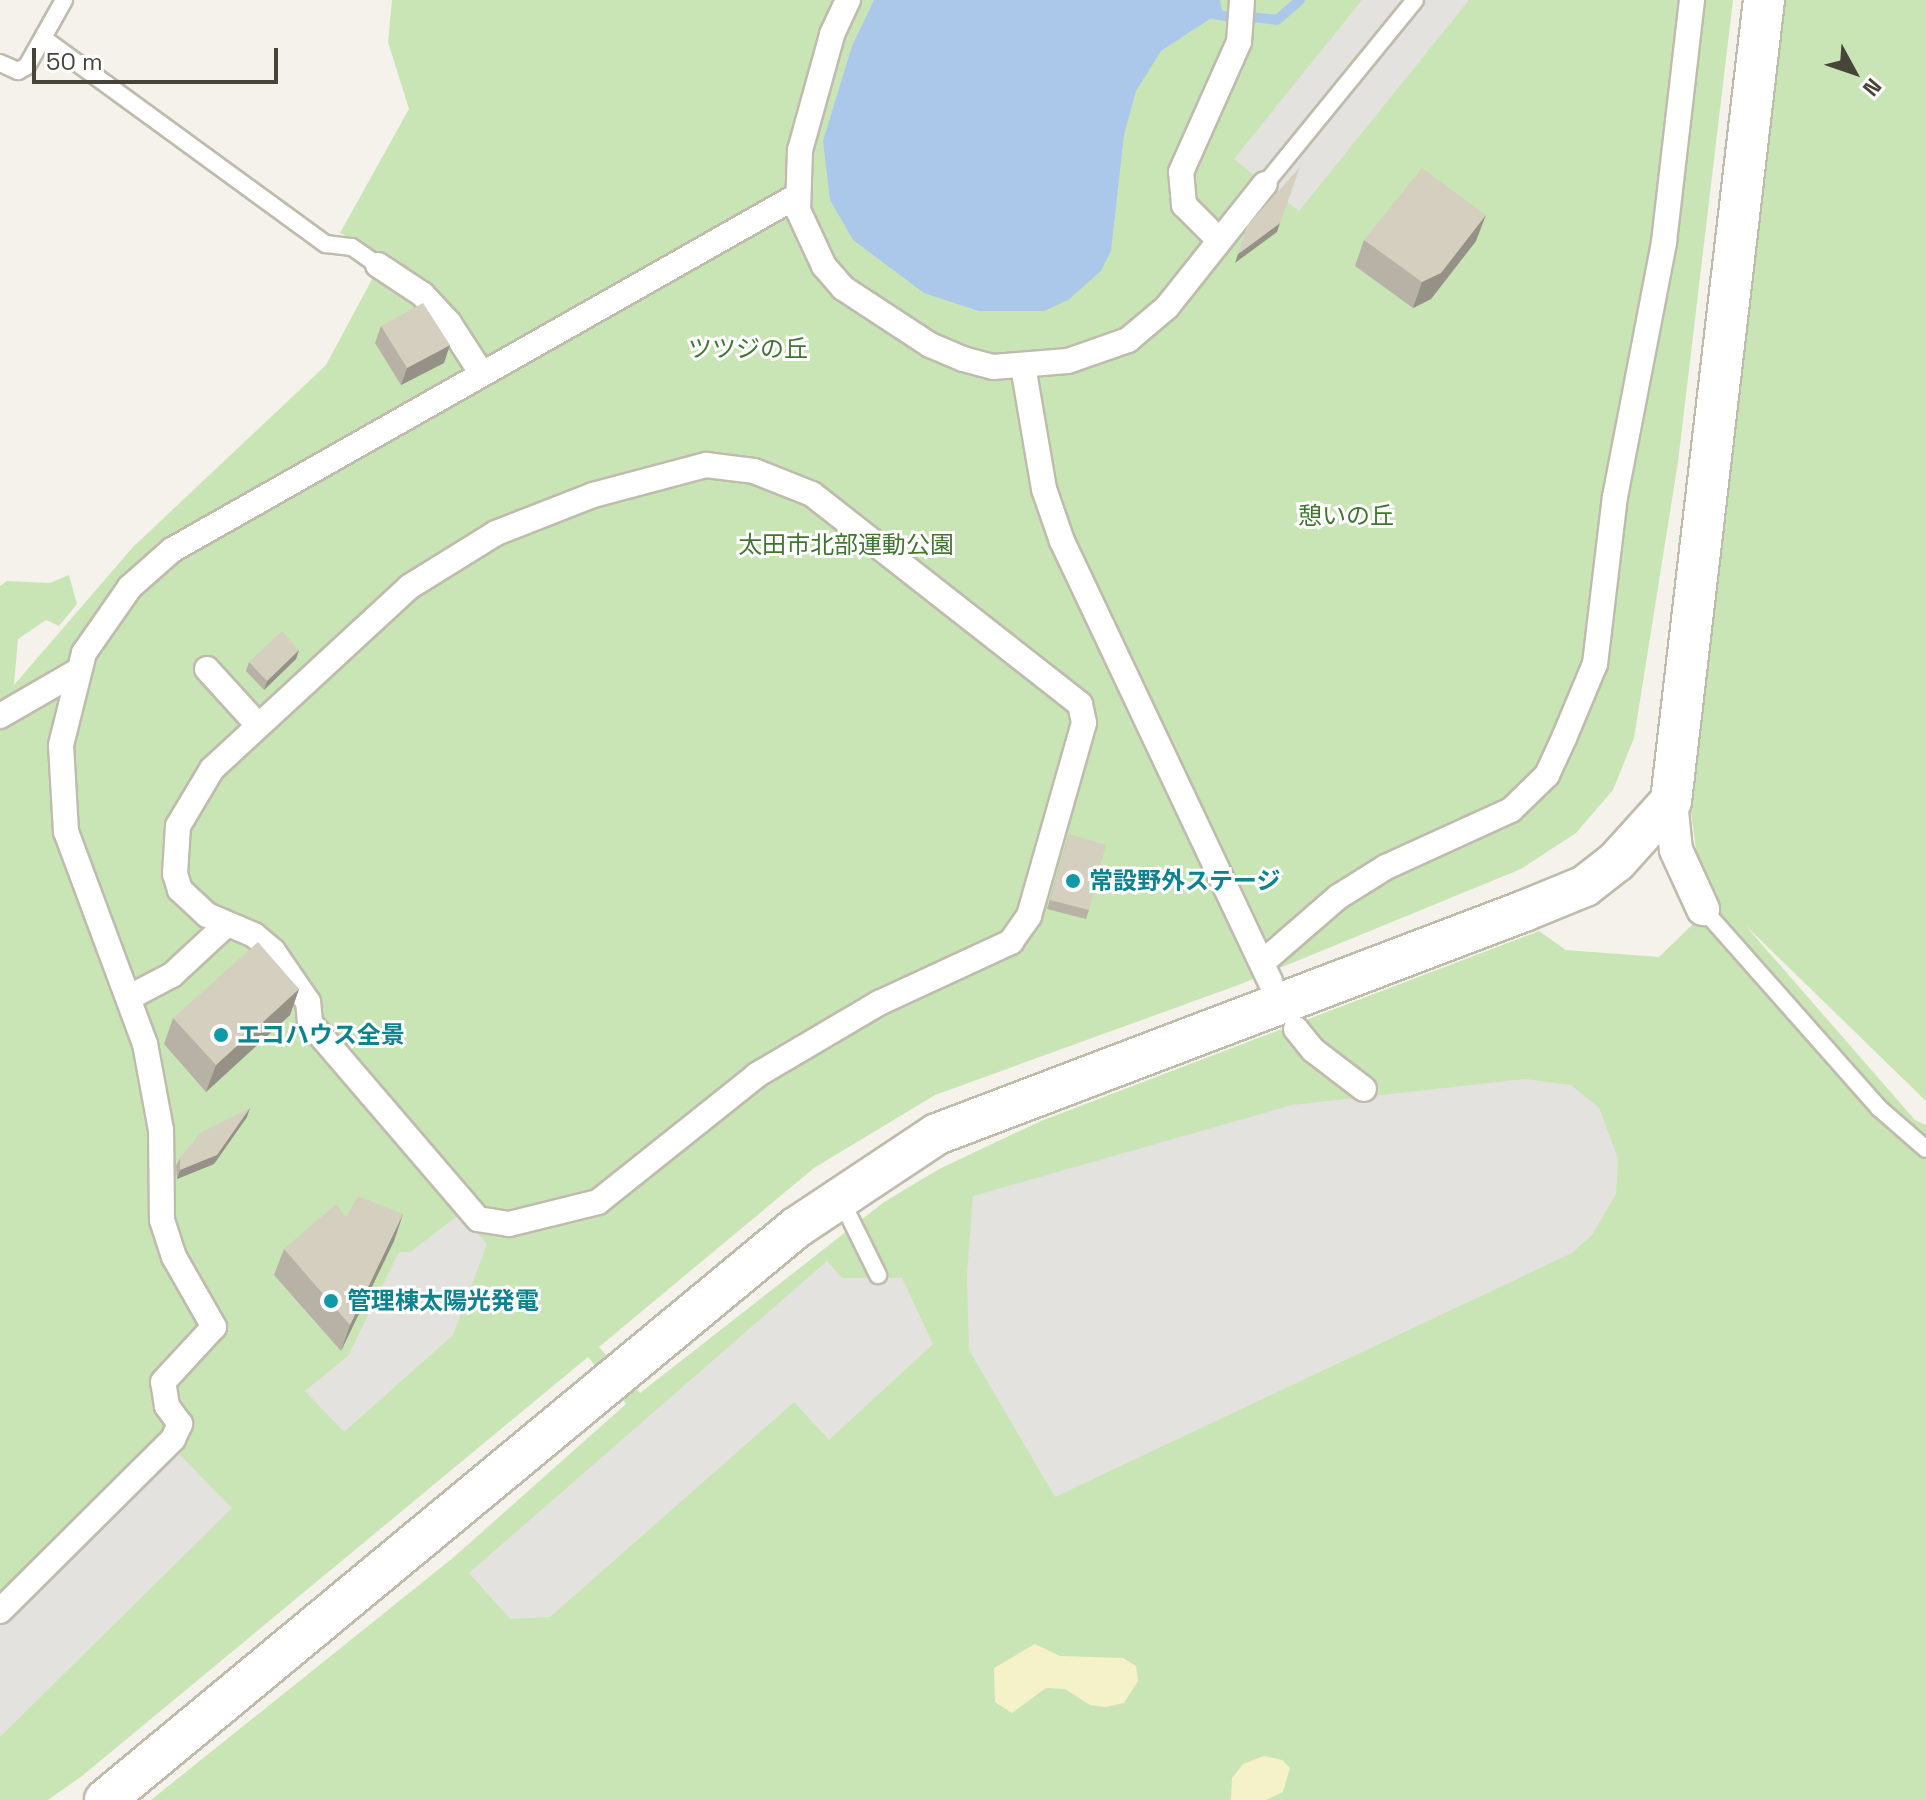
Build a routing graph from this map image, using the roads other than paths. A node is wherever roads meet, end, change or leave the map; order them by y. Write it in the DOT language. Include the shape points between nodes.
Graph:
graph roads {
  1 [pos="64,0"];
  2 [pos="848,0"];
  3 [pos="1242,0"];
  4 [pos="1415,0"];
  5 [pos="1692,0"];
  6 [pos="1764,0"];
  7 [pos="43,38"];
  8 [pos="0,63"];
  9 [pos="1265,184"];
  10 [pos="797,196"];
  11 [pos="1218,239"];
  12 [pos="378,265"];
  13 [pos="1023,366"];
  14 [pos="482,374"];
  15 [pos="207,669"];
  16 [pos="78,671"];
  17 [pos="0,716"];
  18 [pos="257,724"];
  19 [pos="1671,801"];
  20 [pos="1703,909"];
  21 [pos="227,924"];
  22 [pos="130,997"];
  23 [pos="1296,1029"];
  24 [pos="1364,1089"];
  25 [pos="1926,1149"];
  26 [pos="839,1197"];
  27 [pos="878,1275"];
  28 [pos="0,1611"];
  29 [pos="105,1800"];
  1 -- 7 [label="lane"];
  2 -- 10 [label="street" via="809,110"];
  3 -- 11 [label="street" via="1239,42 1181,172 1184,205"];
  4 -- 9 [label="lane"];
  5 -- 13 [label="street" via="1664,242 1615,497 1595,664 1564,738 1547,775 1522,802 1386,867 1338,897 1266,972 1062,541 1044,489"];
  6 -- 19 [label="street"];
  7 -- 8 [label="lane" via="27,66 18,71"];
  7 -- 12 [label="lane" via="326,244 352,247"];
  9 -- 11 [label="street"];
  10 -- 13 [label="street" via="824,266 869,307 963,359 993,367"];
  10 -- 14 [label="street"];
  11 -- 13 [label="street" via="1167,307 1128,340 1068,361"];
  12 -- 14 [label="street" via="440,313"];
  14 -- 16 [label="street" via="172,550 120,598"];
  15 -- 18 [label="street"];
  16 -- 17 [label="street"];
  16 -- 22 [label="street" via="65,713 60,797 66,832"];
  18 -- 21 [label="street" via="212,769 178,826 175,874 180,890 207,915"];
  18 -- 21 [label="street" via="409,587 496,533 593,495 706,465 754,471 812,494 1080,704 1085,714 1029,916 1011,942 800,1046 586,1208 509,1224 478,1219 310,1023 308,1002 273,951 254,935"];
  19 -- 20 [label="street" via="1676,850"];
  19 -- 26 [label="street" via="1616,862 1585,886 1282,1006 1003,1104 937,1134"];
  20 -- 25 [label="lane" via="1879,1108"];
  21 -- 22 [label="street" via="172,975"];
  22 -- 28 [label="street" via="161,1130 162,1220 180,1274 214,1327 163,1382 167,1406 180,1424 173,1439"];
  23 -- 24 [label="street" via="1313,1050"];
  26 -- 27 [label="lane"];
  26 -- 29 [label="street"];
}
